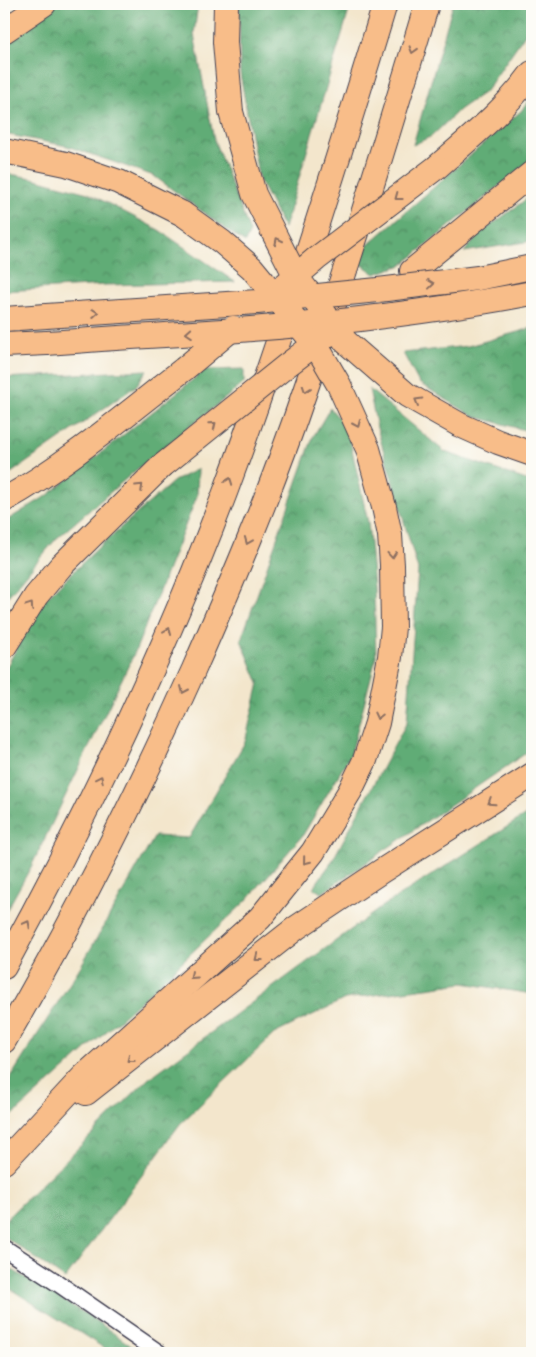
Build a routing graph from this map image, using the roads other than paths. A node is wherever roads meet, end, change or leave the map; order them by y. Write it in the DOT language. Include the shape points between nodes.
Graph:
graph roads {
  1 [pos="44,4"];
  2 [pos="226,4"];
  3 [pos="385,4"];
  4 [pos="427,4"];
  5 [pos="4,31"];
  6 [pos="532,73"];
  7 [pos="4,152"];
  8 [pos="532,173"];
  9 [pos="532,267"];
  10 [pos="532,293"];
  11 [pos="4,319"];
  12 [pos="4,345"];
  13 [pos="532,454"];
  14 [pos="4,500"];
  15 [pos="4,647"];
  16 [pos="532,775"];
  17 [pos="4,967"];
  18 [pos="4,1040"];
  19 [pos="36,1128"];
  20 [pos="4,1162"];
  21 [pos="4,1248"];
  22 [pos="159,1353"];
  1 -- 5 [label="highway"];
  13 -- 2 [label="highway, one-way, bridge" via="460,425 408,395 346,342 295,275 254,194 231,112 225,42"];
  17 -- 3 [label="highway, one-way" via="65,852 129,719 221,501 309,249"];
  4 -- 18 [label="highway, one-way" via="305,393 250,538 153,758 86,892"];
  6 -- 14 [label="highway, one-way, bridge" via="487,122 437,167 316,259 184,369 86,445"];
  7 -- 19 [label="highway, one-way, bridge" via="66,164 119,182 183,214 252,268 317,347 339,385 368,449 390,535 392,565 393,627 377,723 365,760 350,791 313,852 260,918 83,1077"];
  15 -- 8 [label="highway, one-way, bridge" via="36,596 61,566 162,466"];
  11 -- 9 [label="highway, one-way, bridge" via="257,302 478,278"];
  10 -- 12 [label="highway, one-way, bridge" via="464,306 359,319"];
  16 -- 19 [label="highway, one-way" via="296,928"];
  19 -- 20 [label="highway"];
  21 -- 22 [label="street"];
}
